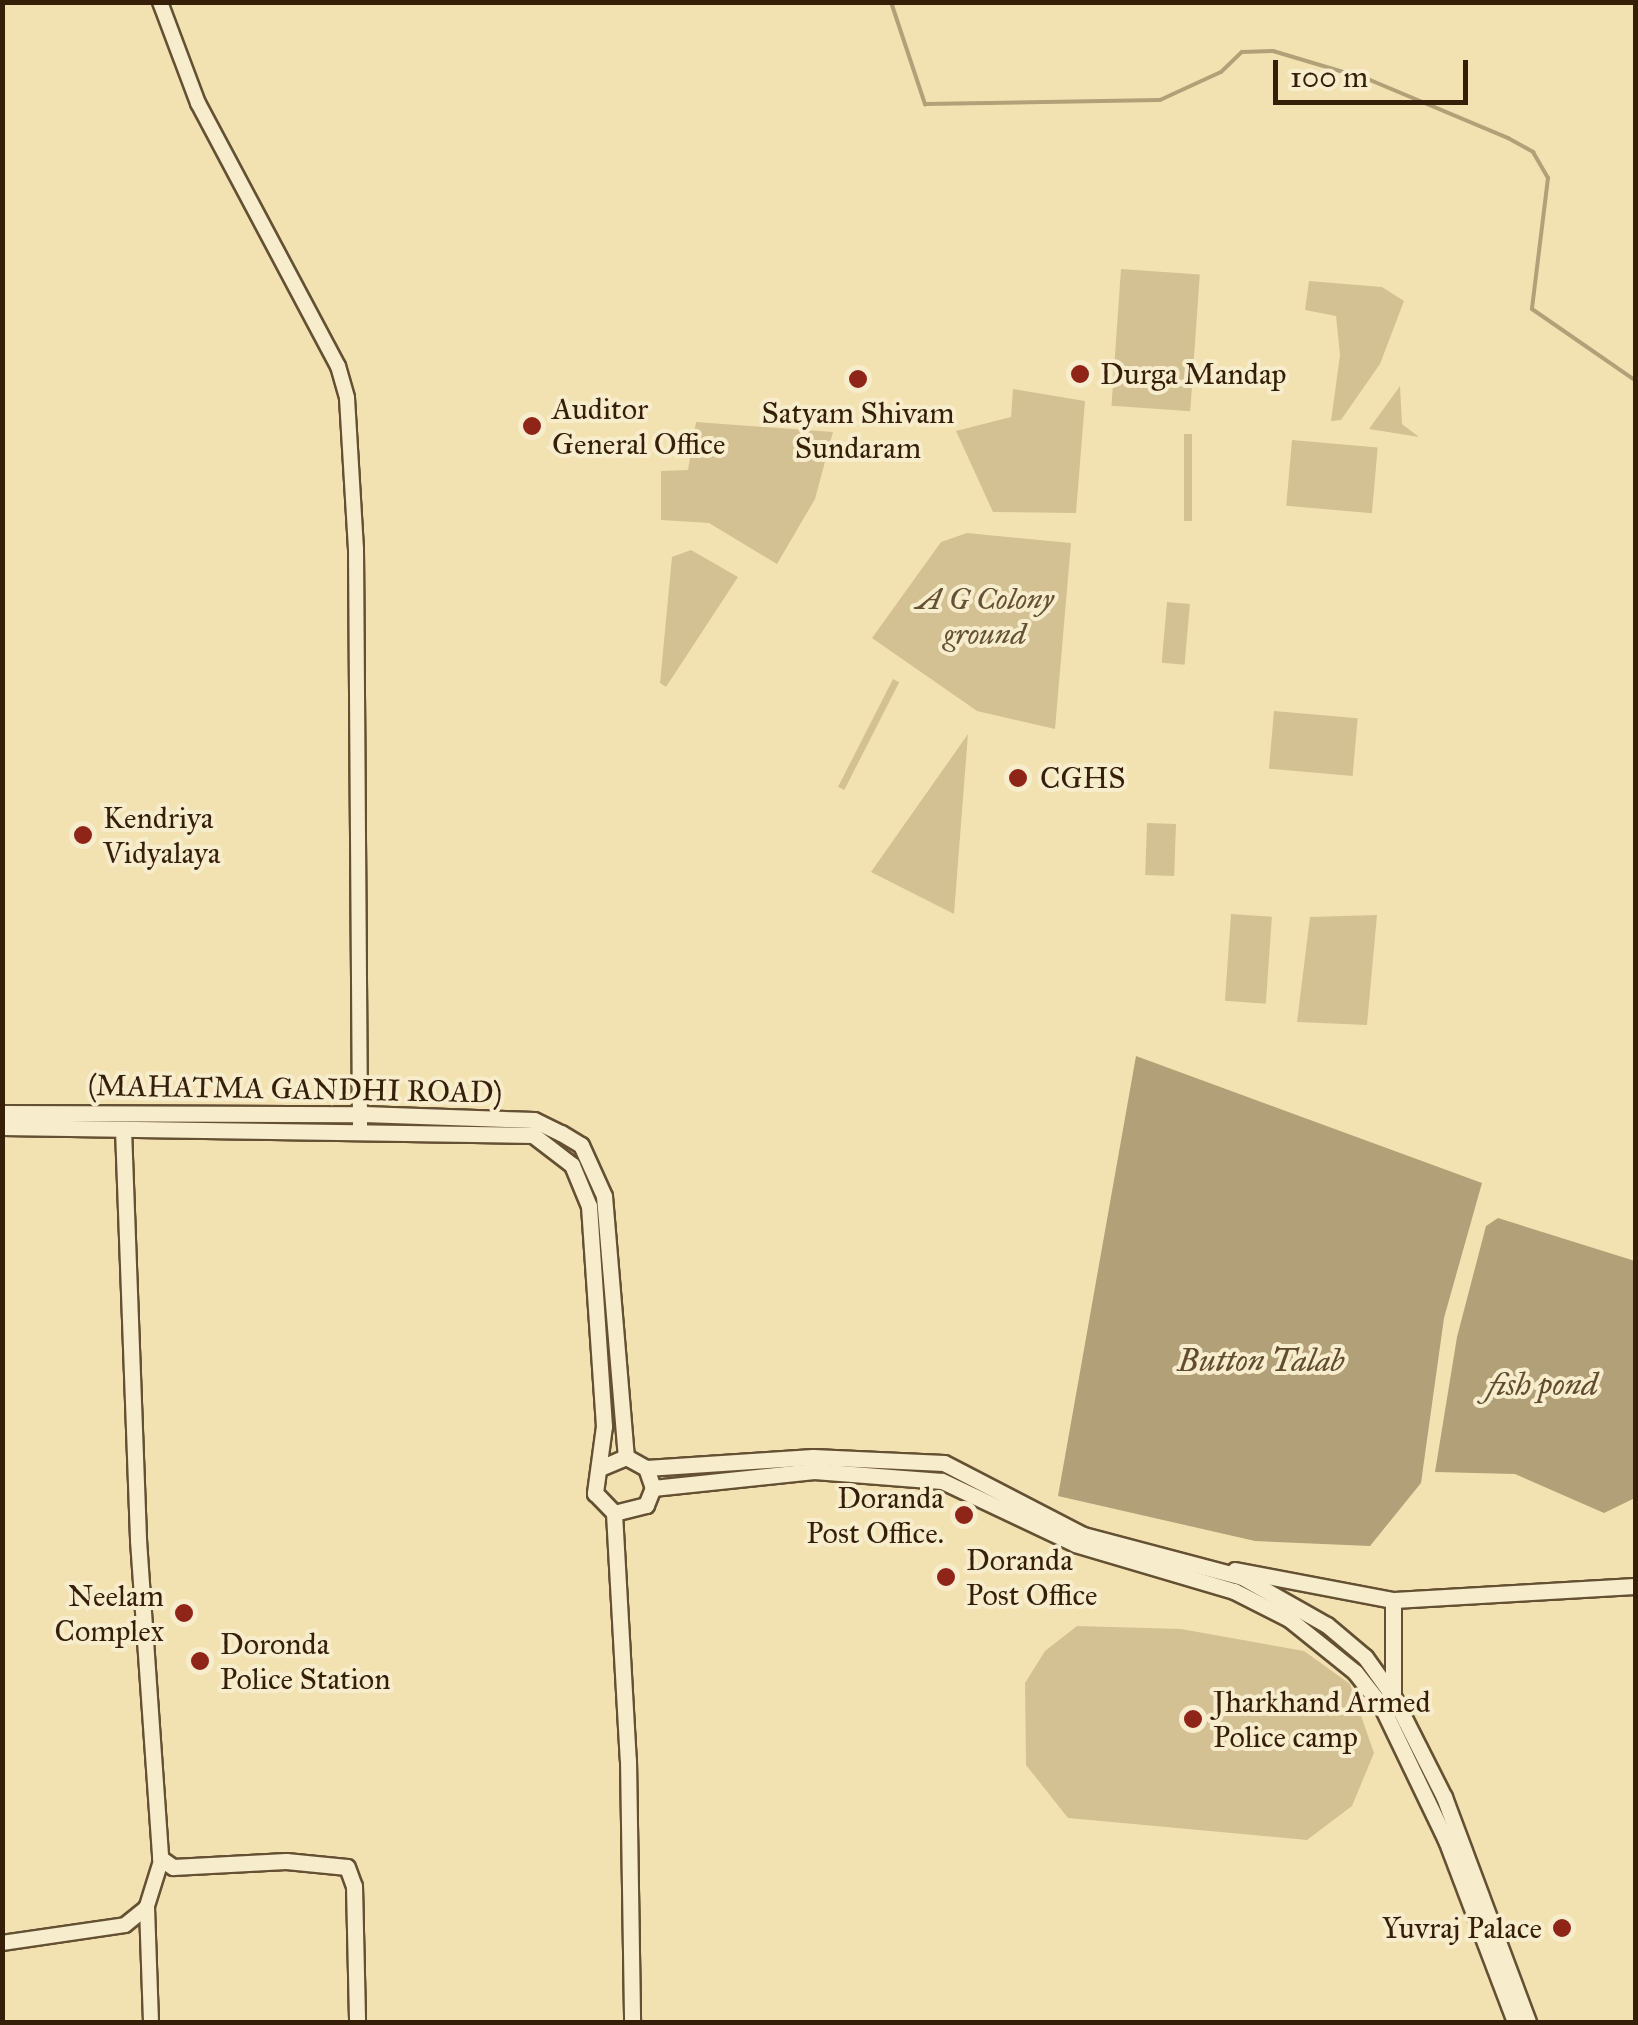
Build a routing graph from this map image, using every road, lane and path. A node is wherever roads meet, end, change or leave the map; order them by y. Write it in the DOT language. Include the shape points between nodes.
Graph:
graph roads {
  1 [pos="160,2"];
  2 [pos="2,1113"];
  3 [pos="361,1121"];
  4 [pos="2,1127"];
  5 [pos="123,1129"];
  6 [pos="626,1457"];
  7 [pos="869,1466"];
  8 [pos="602,1467"];
  9 [pos="646,1468"];
  10 [pos="652,1488"];
  11 [pos="614,1512"];
  12 [pos="1191,1565"];
  13 [pos="1636,1586"];
  14 [pos="1393,1600"];
  15 [pos="1393,1696"];
  16 [pos="161,1861"];
  17 [pos="147,1906"];
  18 [pos="2,1942"];
  19 [pos="150,2022"];
  20 [pos="357,2022"];
  21 [pos="632,2022"];
  22 [pos="1518,2022"];
  1 -- 3 [label="street" via="198,103 338,366 347,398 356,549"];
  2 -- 3 [label="main road, (MAHATMA GANDHI ROAD)"];
  3 -- 5 [label="main road"];
  3 -- 6 [label="main road, (MAHATMA GANDHI ROAD)" via="534,1120 581,1144 604,1196"];
  3 -- 8 [label="main road" via="533,1136 572,1165 589,1206"];
  4 -- 5 [label="main road"];
  5 -- 16 [label="main road" via="138,1540"];
  6 -- 8 [label="main road"];
  6 -- 9 [label="main road"];
  7 -- 9 [label="main road"];
  7 -- 10 [label="main road"];
  7 -- 12 [label="main road" via="944,1463 1083,1535"];
  7 -- 22 [label="main road" via="936,1484 1096,1558 1228,1594 1287,1624 1352,1675 1434,1828"];
  8 -- 11 [label="main road" via="596,1494"];
  9 -- 10 [label="main road"];
  10 -- 11 [label="main road" via="637,1512"];
  11 -- 21 [label="main road" via="629,1795"];
  12 -- 14 [label="main road"];
  12 -- 15 [label="main road" via="1242,1577 1327,1625 1365,1656"];
  13 -- 14 [label="main road"];
  14 -- 15 [label="main road"];
  15 -- 22 [label="main road" via="1444,1796"];
  16 -- 17 [label="street"];
  16 -- 20 [label="main road" via="173,1867 286,1861 348,1867"];
  17 -- 18 [label="street" via="125,1925"];
  17 -- 19 [label="street"];
}
